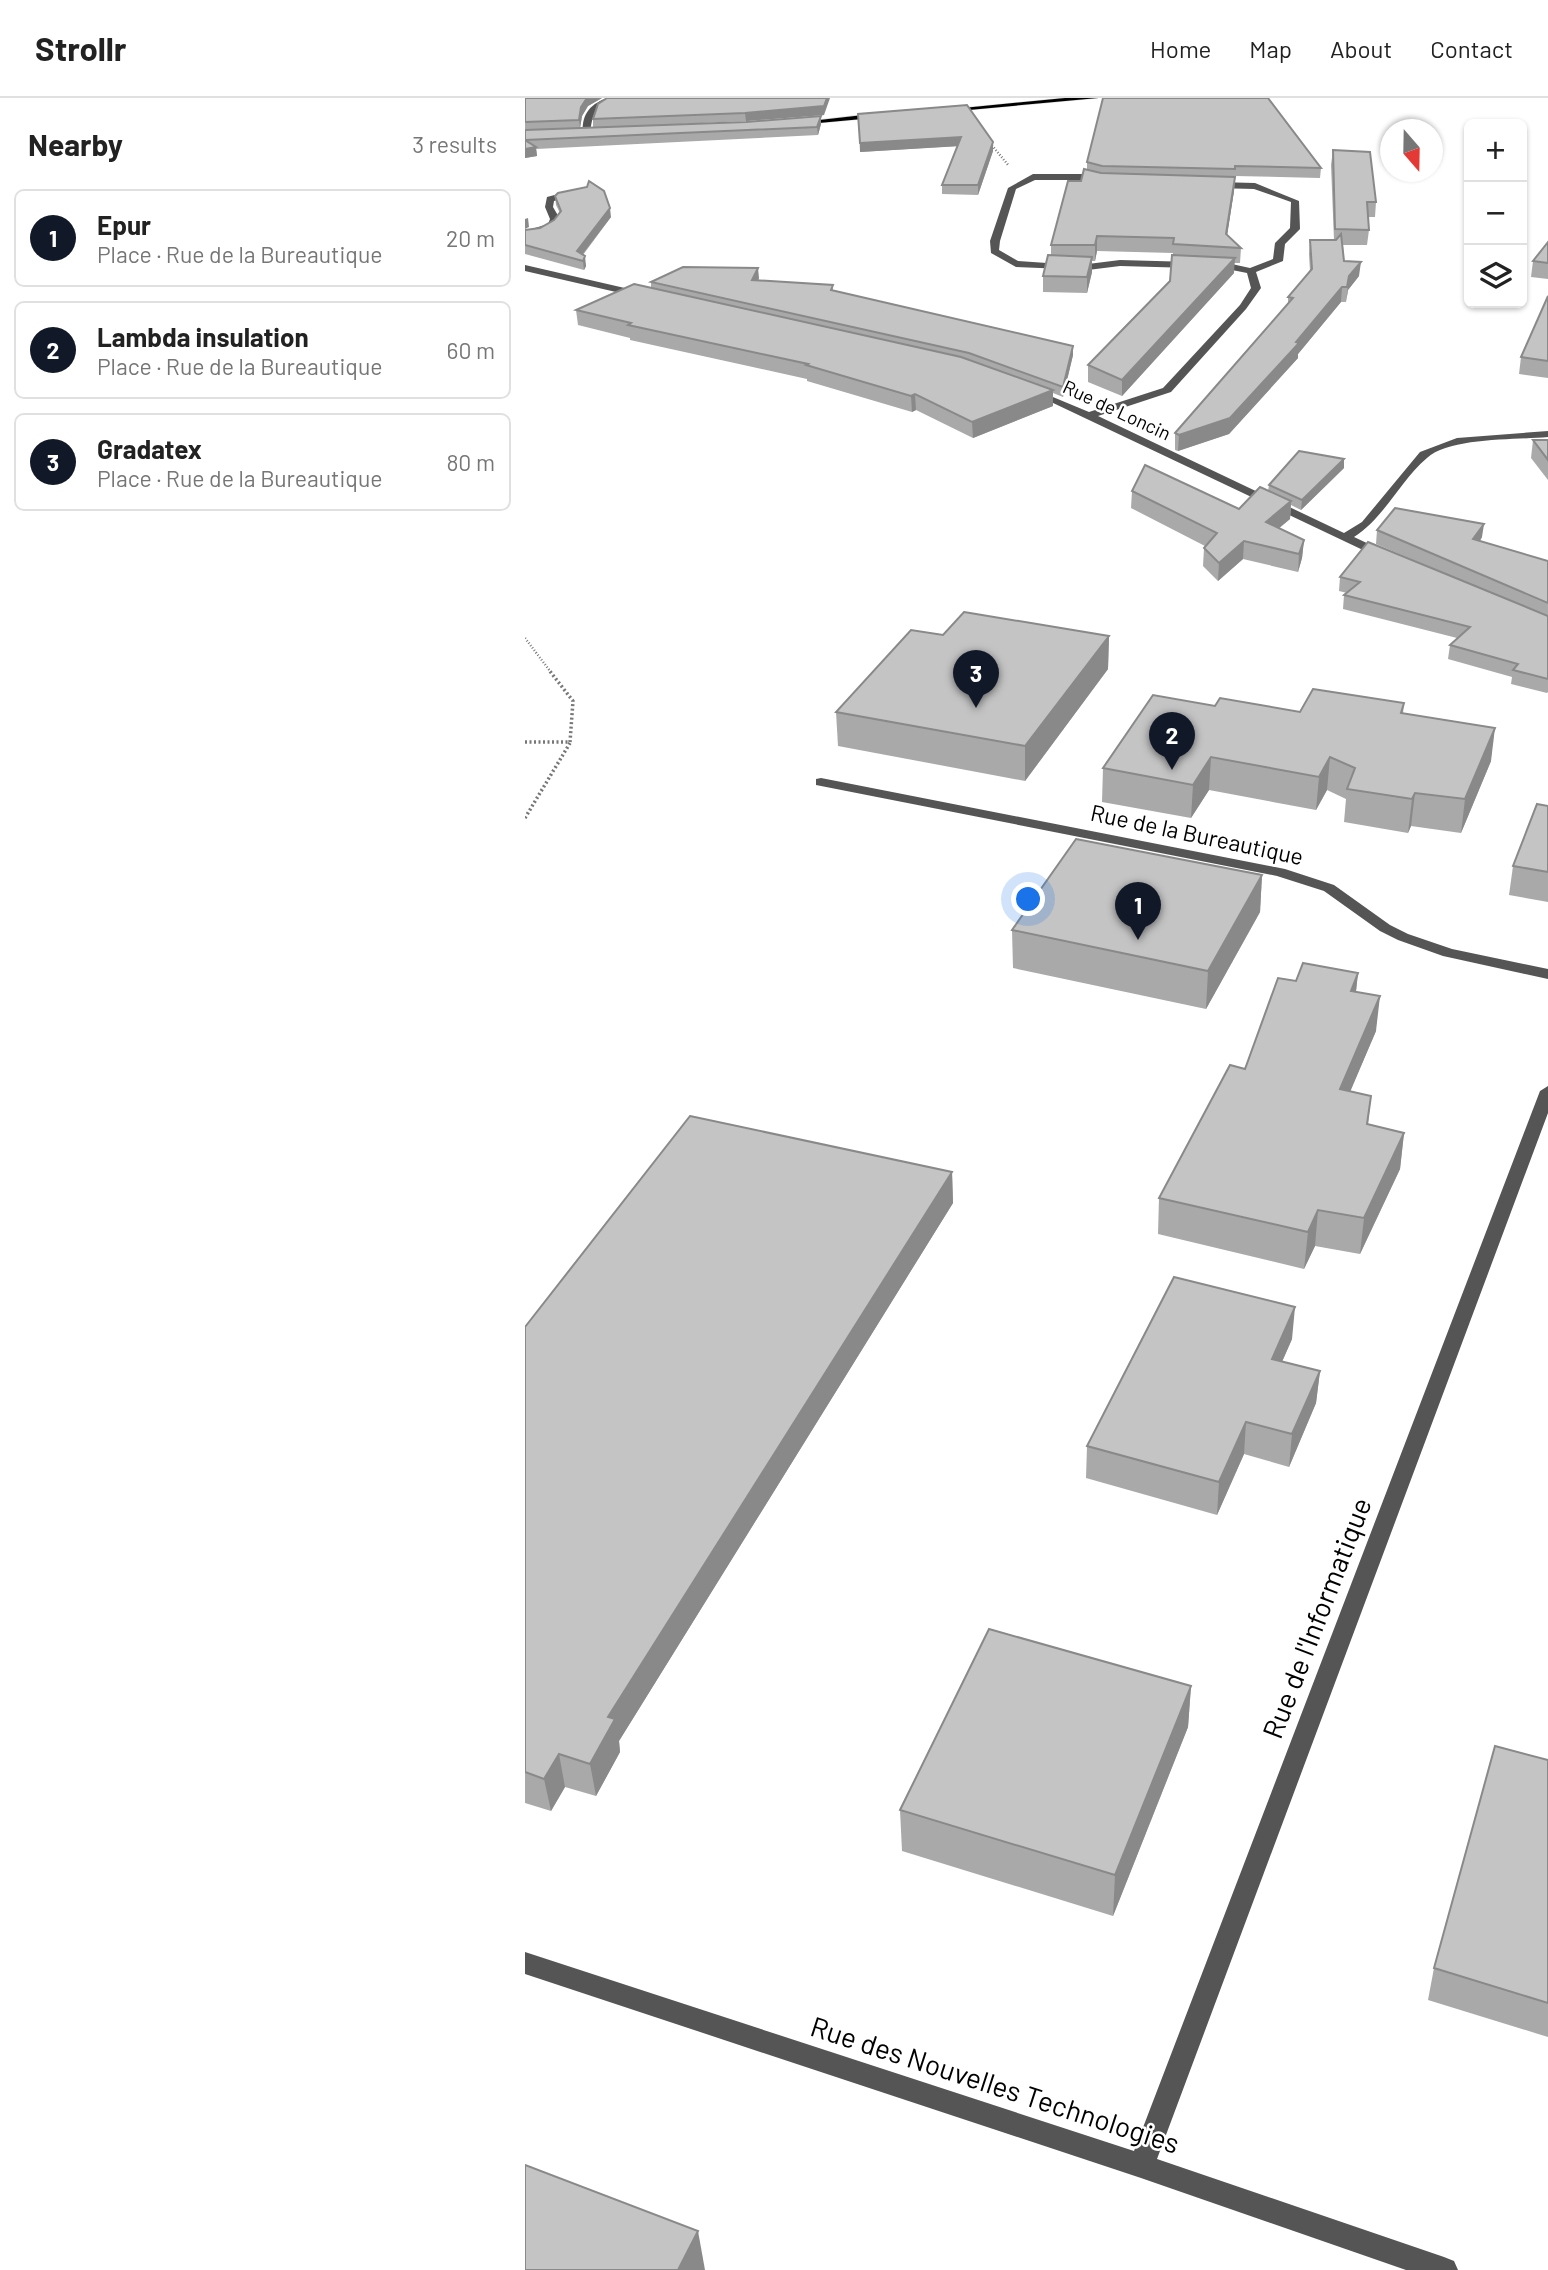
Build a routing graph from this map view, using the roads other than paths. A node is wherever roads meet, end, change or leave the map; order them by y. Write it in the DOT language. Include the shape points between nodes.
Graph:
graph roads {
  1 [pos="614,98"];
  2 [pos="1094,98"];
  3 [pos="933,111"];
  4 [pos="896,114"];
  5 [pos="792,123"];
  6 [pos="574,134"];
  7 [pos="586,134"];
  8 [pos="599,134"];
  9 [pos="585,191"];
  10 [pos="525,234"];
  11 [pos="525,268"];
  12 [pos="1251,271"];
  13 [pos="654,298"];
  14 [pos="1016,386"];
  15 [pos="1088,416"];
  16 [pos="1548,434"];
  17 [pos="1346,537"];
  18 [pos="1396,561"];
  19 [pos="821,782"];
  20 [pos="1548,974"];
  21 [pos="1548,1091"];
  22 [pos="525,1963"];
  23 [pos="1141,2166"];
  24 [pos="1444,2270"];
  1 -- 7 [label="street" via="595,105"];
  2 -- 3 [label="main road"];
  4 -- 5 [label="main road"];
  6 -- 7 [label="main road"];
  7 -- 8 [label="main road"];
  9 -- 10 [label="street" via="550,199 555,219 552,226"];
  11 -- 13 [label="street"];
  12 -- 12 [label="street" via="1227,266 1016,264 994,251 1012,188 1033,177 1255,186 1294,201 1295,229 1280,243 1278,261"];
  12 -- 15 [label="street" via="1256,288 1244,307 1167,390"];
  14 -- 15 [label="street, Rue de Loncin"];
  15 -- 17 [label="street, Rue de Loncin"];
  16 -- 17 [label="street" via="1457,441 1423,454 1366,524"];
  17 -- 18 [label="street, Rue de Loncin"];
  19 -- 20 [label="street, Rue de la Bureautique" via="1280,872 1329,888 1402,937 1448,953"];
  21 -- 23 [label="street, Rue de l'Informatique"];
  22 -- 23 [label="street, Rue des Nouvelles Technologies"];
  23 -- 24 [label="street, Rue des Nouvelles Technologies"];
}
